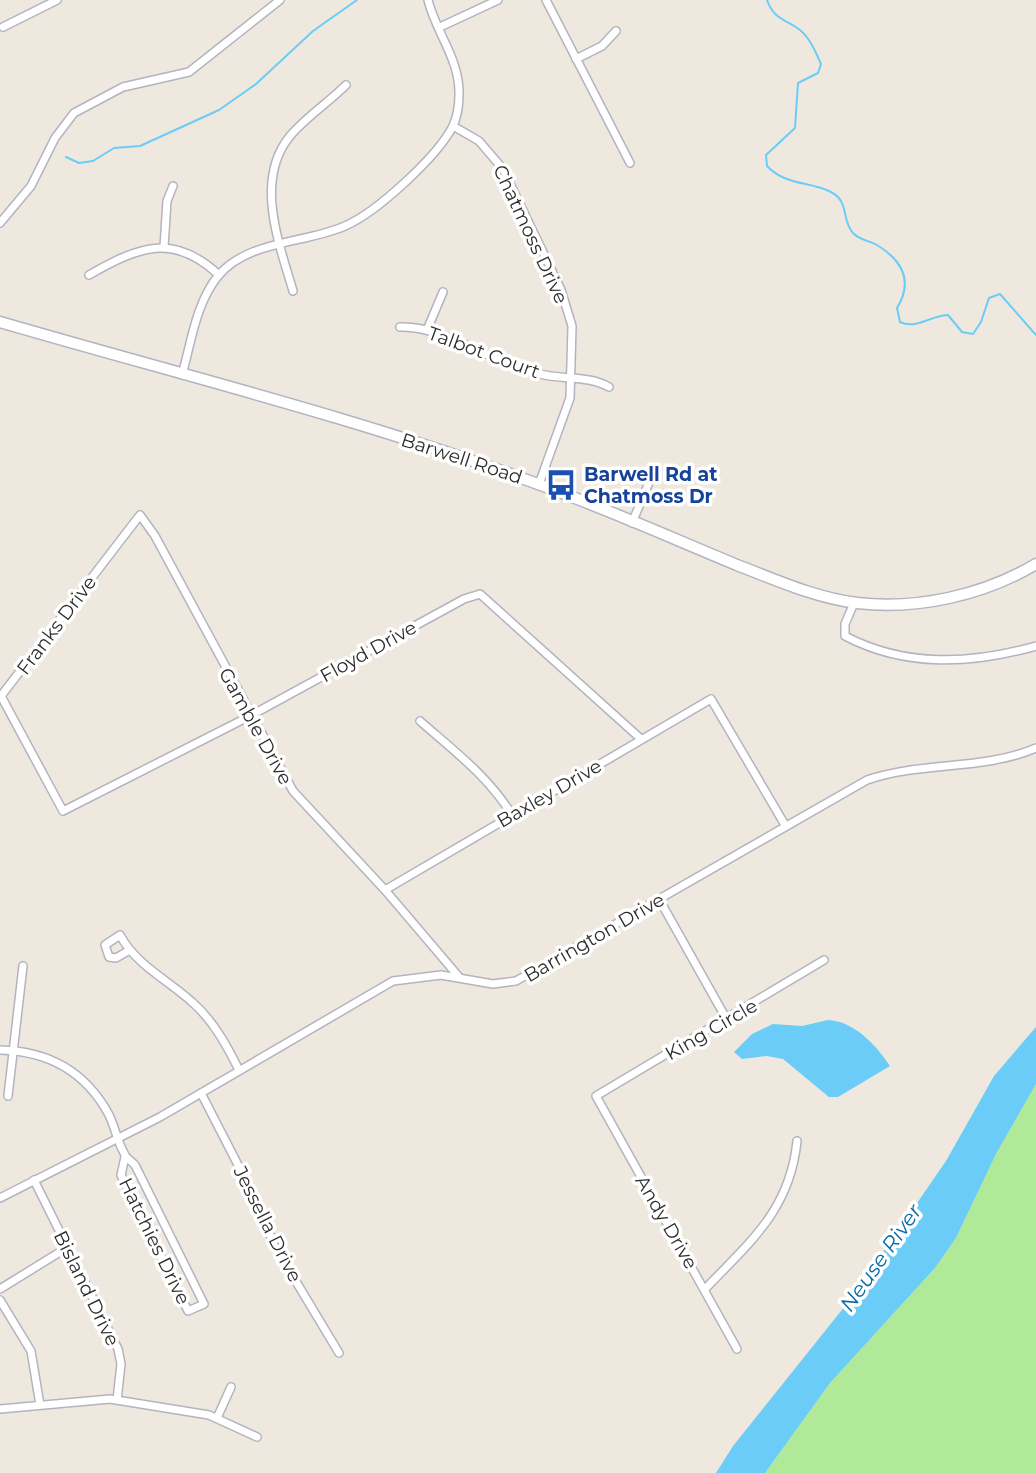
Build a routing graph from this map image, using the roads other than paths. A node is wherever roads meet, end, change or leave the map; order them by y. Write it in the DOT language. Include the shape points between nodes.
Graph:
graph roads {
  1 [pos="57,0"];
  2 [pos="280,0"];
  3 [pos="428,0"];
  4 [pos="498,0"];
  5 [pos="545,0"];
  6 [pos="47,2"];
  7 [pos="4,27"];
  8 [pos="440,27"];
  9 [pos="616,31"];
  10 [pos="576,59"];
  11 [pos="346,85"];
  12 [pos="453,126"];
  13 [pos="630,163"];
  14 [pos="173,186"];
  15 [pos="1,219"];
  16 [pos="280,245"];
  17 [pos="164,247"];
  18 [pos="89,275"];
  19 [pos="219,275"];
  20 [pos="293,291"];
  21 [pos="443,292"];
  22 [pos="0,323"];
  23 [pos="400,327"];
  24 [pos="427,330"];
  25 [pos="182,375"];
  26 [pos="573,379"];
  27 [pos="609,387"];
  28 [pos="650,480"];
  29 [pos="539,484"];
  30 [pos="140,515"];
  31 [pos="632,523"];
  32 [pos="1036,564"];
  33 [pos="854,603"];
  34 [pos="1036,646"];
  35 [pos="250,716"];
  36 [pos="420,721"];
  37 [pos="641,739"];
  38 [pos="1036,748"];
  39 [pos="64,811"];
  40 [pos="512,815"];
  41 [pos="785,825"];
  42 [pos="385,890"];
  43 [pos="659,899"];
  44 [pos="128,951"];
  45 [pos="824,960"];
  46 [pos="23,966"];
  47 [pos="459,977"];
  48 [pos="727,1020"];
  49 [pos="0,1050"];
  50 [pos="15,1051"];
  51 [pos="239,1070"];
  52 [pos="201,1093"];
  53 [pos="8,1096"];
  54 [pos="596,1096"];
  55 [pos="119,1138"];
  56 [pos="797,1141"];
  57 [pos="125,1157"];
  58 [pos="34,1180"];
  59 [pos="0,1198"];
  60 [pos="68,1247"];
  61 [pos="0,1289"];
  62 [pos="705,1289"];
  63 [pos="0,1300"];
  64 [pos="737,1349"];
  65 [pos="339,1353"];
  66 [pos="231,1387"];
  67 [pos="117,1400"];
  68 [pos="40,1405"];
  69 [pos="0,1409"];
  70 [pos="217,1418"];
  71 [pos="257,1437"];
  1 -- 6 [label="street"];
  2 -- 15 [label="street" via="188,72 123,87 74,113 55,138 31,186"];
  3 -- 8 [label="street"];
  4 -- 8 [label="street"];
  5 -- 10 [label="street"];
  6 -- 7 [label="street"];
  8 -- 12 [label="street" via="459,82"];
  9 -- 10 [label="street" via="602,46"];
  10 -- 13 [label="street"];
  11 -- 16 [label="street" via="299,127 278,157 271,195"];
  12 -- 16 [label="street" via="430,156 363,215 346,226"];
  12 -- 26 [label="street, Chatmoss Drive" via="488,150 510,183 567,309 572,326"];
  14 -- 17 [label="street" via="167,201"];
  16 -- 19 [label="street" via="242,258"];
  16 -- 20 [label="street"];
  17 -- 18 [label="street" via="139,250"];
  17 -- 19 [label="street" via="188,253"];
  19 -- 25 [label="street" via="203,302"];
  21 -- 24 [label="street"];
  22 -- 25 [label="street, Barwell Road"];
  23 -- 24 [label="street, Talbot Court"];
  24 -- 26 [label="street, Talbot Court" via="510,365"];
  25 -- 29 [label="street, Barwell Road" via="440,449"];
  26 -- 27 [label="street, Talbot Court" via="599,381"];
  26 -- 29 [label="street, Chatmoss Drive" via="565,417"];
  28 -- 31 [label="street"];
  29 -- 31 [label="street, Barwell Road"];
  30 -- 35 [label="street, Gamble Drive"];
  30 -- 39 [label="street, Franks Drive" via="1,696"];
  31 -- 33 [label="street, Barwell Road" via="790,585"];
  32 -- 33 [label="street, Barwell Road" via="990,586 934,600"];
  33 -- 34 [label="street" via="845,636 918,659 962,660"];
  35 -- 37 [label="street, Floyd Drive" via="480,594"];
  35 -- 39 [label="street, Floyd Drive"];
  35 -- 42 [label="street, Gamble Drive" via="293,791"];
  36 -- 40 [label="street" via="495,788"];
  37 -- 40 [label="street, Baxley Drive"];
  37 -- 41 [label="street, Baxley Drive" via="711,699"];
  38 -- 41 [label="street, Barrington Drive" via="986,763 883,775"];
  40 -- 42 [label="street, Baxley Drive"];
  41 -- 43 [label="street, Barrington Drive"];
  42 -- 47 [label="street, Gamble Drive"];
  43 -- 47 [label="street, Barrington Drive" via="516,981 493,984"];
  43 -- 48 [label="street"];
  44 -- 44 [label="street" via="120,935 105,951 116,958"];
  44 -- 51 [label="street" via="203,1013"];
  45 -- 48 [label="street, King Circle"];
  46 -- 50 [label="street"];
  47 -- 51 [label="street, Barrington Drive" via="423,975 393,981"];
  48 -- 54 [label="street, King Circle"];
  49 -- 50 [label="street, Hatchies Drive"];
  50 -- 53 [label="street"];
  50 -- 55 [label="street, Hatchies Drive" via="48,1058 78,1075 100,1101"];
  51 -- 52 [label="street, Barrington Drive"];
  52 -- 55 [label="street, Barrington Drive"];
  52 -- 65 [label="street, Jessella Drive" via="274,1245"];
  54 -- 62 [label="street, Andy Drive"];
  55 -- 57 [label="street, Hatchies Drive"];
  55 -- 58 [label="street, Barrington Drive"];
  56 -- 62 [label="street" via="794,1169 771,1219"];
  57 -- 57 [label="street, Hatchies Drive" via="121,1175 188,1311 204,1304 135,1165"];
  58 -- 59 [label="street, Barrington Drive"];
  58 -- 60 [label="street, Bisland Drive"];
  60 -- 61 [label="street"];
  60 -- 67 [label="street, Bisland Drive" via="118,1349"];
  62 -- 64 [label="street, Andy Drive"];
  63 -- 68 [label="street" via="31,1351"];
  66 -- 70 [label="street"];
  67 -- 68 [label="street"];
  67 -- 70 [label="street"];
  68 -- 69 [label="street"];
  70 -- 71 [label="street"];
}
